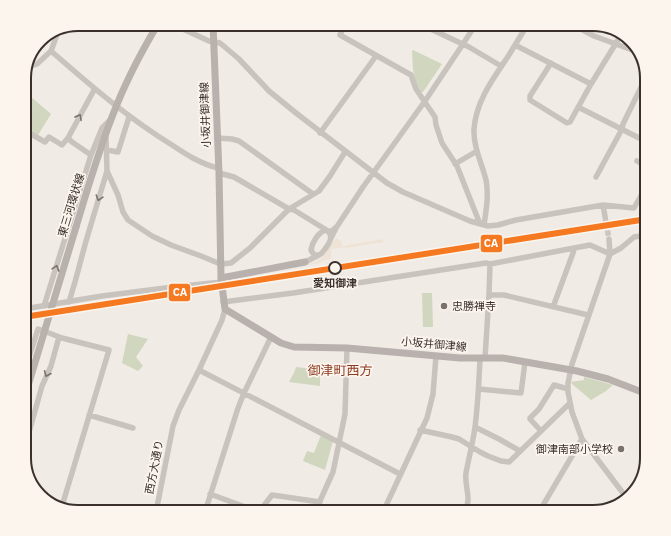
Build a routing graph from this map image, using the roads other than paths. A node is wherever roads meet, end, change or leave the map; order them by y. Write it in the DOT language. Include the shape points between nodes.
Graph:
graph roads {
  1 [pos="154,31"];
  2 [pos="186,31"];
  3 [pos="213,31"];
  4 [pos="342,31"];
  5 [pos="435,31"];
  6 [pos="471,31"];
  7 [pos="523,31"];
  8 [pos="585,31"];
  9 [pos="56,36"];
  10 [pos="618,39"];
  11 [pos="214,42"];
  12 [pos="463,44"];
  13 [pos="515,44"];
  14 [pos="615,44"];
  15 [pos="629,49"];
  16 [pos="51,51"];
  17 [pos="376,56"];
  18 [pos="551,63"];
  19 [pos="33,65"];
  20 [pos="501,66"];
  21 [pos="591,84"];
  22 [pos="640,89"];
  23 [pos="94,90"];
  24 [pos="425,101"];
  25 [pos="116,107"];
  26 [pos="578,107"];
  27 [pos="112,117"];
  28 [pos="129,117"];
  29 [pos="622,129"];
  30 [pos="106,132"];
  31 [pos="320,133"];
  32 [pos="31,134"];
  33 [pos="68,138"];
  34 [pos="217,138"];
  35 [pos="640,138"];
  36 [pos="107,150"];
  37 [pos="477,151"];
  38 [pos="345,152"];
  39 [pos="91,155"];
  40 [pos="637,161"];
  41 [pos="640,162"];
  42 [pos="455,164"];
  43 [pos="218,170"];
  44 [pos="107,171"];
  45 [pos="373,173"];
  46 [pos="596,177"];
  47 [pos="313,194"];
  48 [pos="640,197"];
  49 [pos="603,205"];
  50 [pos="289,209"];
  51 [pos="606,222"];
  52 [pos="482,225"];
  53 [pos="336,228"];
  54 [pos="321,231"];
  55 [pos="328,231"];
  56 [pos="640,236"];
  57 [pos="331,238"];
  58 [pos="609,239"];
  59 [pos="574,248"];
  60 [pos="311,250"];
  61 [pos="321,254"];
  62 [pos="610,254"];
  63 [pos="308,261"];
  64 [pos="221,264"];
  65 [pos="490,264"];
  66 [pos="221,280"];
  67 [pos="489,295"];
  68 [pos="69,302"];
  69 [pos="44,306"];
  70 [pos="224,306"];
  71 [pos="554,306"];
  72 [pos="31,308"];
  73 [pos="588,315"];
  74 [pos="271,337"];
  75 [pos="59,338"];
  76 [pos="347,348"];
  77 [pos="31,351"];
  78 [pos="436,356"];
  79 [pos="483,358"];
  80 [pos="525,362"];
  81 [pos="199,370"];
  82 [pos="571,370"];
  83 [pos="31,377"];
  84 [pos="479,389"];
  85 [pos="568,389"];
  86 [pos="640,391"];
  87 [pos="244,393"];
  88 [pos="570,403"];
  89 [pos="89,415"];
  90 [pos="31,425"];
  91 [pos="133,428"];
  92 [pos="475,428"];
  93 [pos="420,430"];
  94 [pos="541,431"];
  95 [pos="459,439"];
  96 [pos="582,439"];
  97 [pos="473,440"];
  98 [pos="339,442"];
  99 [pos="472,447"];
  100 [pos="520,450"];
  101 [pos="400,474"];
  102 [pos="623,493"];
  103 [pos="210,494"];
  104 [pos="63,502"];
  105 [pos="320,502"];
  106 [pos="157,505"];
  107 [pos="206,505"];
  108 [pos="240,505"];
  109 [pos="264,505"];
  110 [pos="318,505"];
  111 [pos="386,505"];
  112 [pos="467,505"];
  113 [pos="543,505"];
  1 -- 25 [label="main road, 東三河環状線"];
  2 -- 11 [label="street"];
  3 -- 11 [label="main road, 小坂井御津線"];
  4 -- 17 [label="street" via="340,35"];
  5 -- 12 [label="street"];
  6 -- 12 [label="street"];
  7 -- 13 [label="street"];
  8 -- 14 [label="street"];
  9 -- 16 [label="street"];
  10 -- 14 [label="street"];
  11 -- 31 [label="street" via="220,43 269,91"];
  11 -- 34 [label="main road, 小坂井御津線"];
  12 -- 20 [label="street"];
  12 -- 24 [label="street"];
  13 -- 18 [label="street"];
  13 -- 20 [label="street"];
  14 -- 15 [label="street"];
  14 -- 21 [label="street"];
  16 -- 19 [label="street"];
  16 -- 23 [label="street"];
  17 -- 24 [label="street" via="411,75 416,89"];
  17 -- 31 [label="street"];
  18 -- 21 [label="street"];
  18 -- 26 [label="street" via="530,100 567,123"];
  20 -- 37 [label="street" via="486,89 480,104 474,130"];
  21 -- 26 [label="street"];
  22 -- 29 [label="street"];
  23 -- 25 [label="street"];
  33 -- 23 [label="street, one-way"];
  24 -- 42 [label="street" via="435,117 442,143"];
  24 -- 45 [label="street"];
  25 -- 27 [label="main road, 東三河環状線"];
  25 -- 28 [label="street"];
  26 -- 29 [label="street"];
  27 -- 30 [label="main road, 東三河環状線"];
  27 -- 39 [label="street" via="102,128"];
  28 -- 36 [label="street" via="118,152"];
  28 -- 43 [label="street" via="192,158"];
  29 -- 35 [label="street"];
  29 -- 46 [label="street"];
  30 -- 36 [label="street"];
  30 -- 83 [label="main road, 東三河環状線, bridge"];
  31 -- 38 [label="street"];
  32 -- 33 [label="street" via="45,142 49,137 62,145"];
  33 -- 39 [label="street"];
  34 -- 43 [label="main road, 小坂井御津線"];
  34 -- 47 [label="street" via="239,141"];
  36 -- 44 [label="street"];
  37 -- 42 [label="street"];
  37 -- 52 [label="street" via="486,181 487,205"];
  38 -- 45 [label="street"];
  38 -- 47 [label="street" via="319,191"];
  69 -- 39 [label="street, one-way"];
  40 -- 41 [label="street"];
  42 -- 52 [label="street"];
  43 -- 50 [label="street"];
  43 -- 64 [label="main road, 小坂井御津線"];
  44 -- 64 [label="street" via="128,220 171,246"];
  44 -- 68 [label="street, one-way"];
  45 -- 52 [label="street" via="403,192"];
  45 -- 53 [label="street"];
  47 -- 50 [label="street"];
  48 -- 49 [label="street" via="634,208"];
  49 -- 51 [label="street"];
  49 -- 52 [label="street" via="498,225"];
  50 -- 54 [label="street" via="294,210"];
  50 -- 64 [label="street" via="250,248 231,263"];
  53 -- 55 [label="street"];
  53 -- 57 [label="street"];
  54 -- 55 [label="street"];
  54 -- 60 [label="street"];
  55 -- 57 [label="street"];
  56 -- 62 [label="street" via="634,237"];
  57 -- 61 [label="street"];
  58 -- 62 [label="street"];
  59 -- 62 [label="street" via="590,246"];
  59 -- 65 [label="street"];
  59 -- 71 [label="street"];
  60 -- 61 [label="street" via="316,255"];
  60 -- 63 [label="street"];
  61 -- 63 [label="street"];
  62 -- 73 [label="street"];
  63 -- 66 [label="main road"];
  64 -- 66 [label="main road, 小坂井御津線"];
  65 -- 67 [label="street"];
  65 -- 70 [label="street" via="293,293"];
  66 -- 68 [label="street"];
  66 -- 70 [label="main road, 小坂井御津線"];
  67 -- 71 [label="street" via="504,295"];
  67 -- 79 [label="street"];
  68 -- 69 [label="street"];
  69 -- 72 [label="street"];
  70 -- 74 [label="main road, 小坂井御津線"];
  70 -- 81 [label="street, 西方大通り" via="222,320"];
  71 -- 73 [label="street"];
  73 -- 82 [label="street"];
  74 -- 76 [label="main road, 小坂井御津線" via="294,347"];
  74 -- 87 [label="street"];
  75 -- 77 [label="street" via="38,329"];
  75 -- 89 [label="street" via="109,350"];
  75 -- 90 [label="street, one-way"];
  76 -- 78 [label="main road, 小坂井御津線"];
  76 -- 98 [label="street" via="345,414"];
  78 -- 79 [label="main road, 小坂井御津線"];
  78 -- 93 [label="street" via="433,394 427,418"];
  79 -- 80 [label="main road, 小坂井御津線"];
  79 -- 84 [label="street"];
  80 -- 82 [label="main road, 小坂井御津線"];
  80 -- 84 [label="street" via="521,393"];
  81 -- 87 [label="street"];
  81 -- 106 [label="street, 西方大通り" via="173,426"];
  82 -- 85 [label="street"];
  82 -- 86 [label="main road, 小坂井御津線" via="608,379"];
  84 -- 92 [label="street"];
  85 -- 88 [label="street"];
  85 -- 94 [label="street" via="554,385 530,418"];
  87 -- 98 [label="street"];
  87 -- 103 [label="street"];
  88 -- 94 [label="street"];
  88 -- 96 [label="street"];
  89 -- 91 [label="street"];
  89 -- 104 [label="street"];
  92 -- 97 [label="street"];
  92 -- 100 [label="street"];
  93 -- 95 [label="street"];
  93 -- 101 [label="street"];
  94 -- 100 [label="street"];
  95 -- 97 [label="street"];
  95 -- 99 [label="street"];
  96 -- 102 [label="street"];
  96 -- 113 [label="street"];
  97 -- 99 [label="street"];
  98 -- 101 [label="street"];
  98 -- 105 [label="street" via="332,472"];
  99 -- 100 [label="street" via="488,456 509,462"];
  99 -- 112 [label="street" via="466,478"];
  101 -- 111 [label="street"];
  103 -- 107 [label="street"];
  103 -- 108 [label="street"];
  105 -- 109 [label="street" via="272,495"];
  105 -- 110 [label="street"];
}
